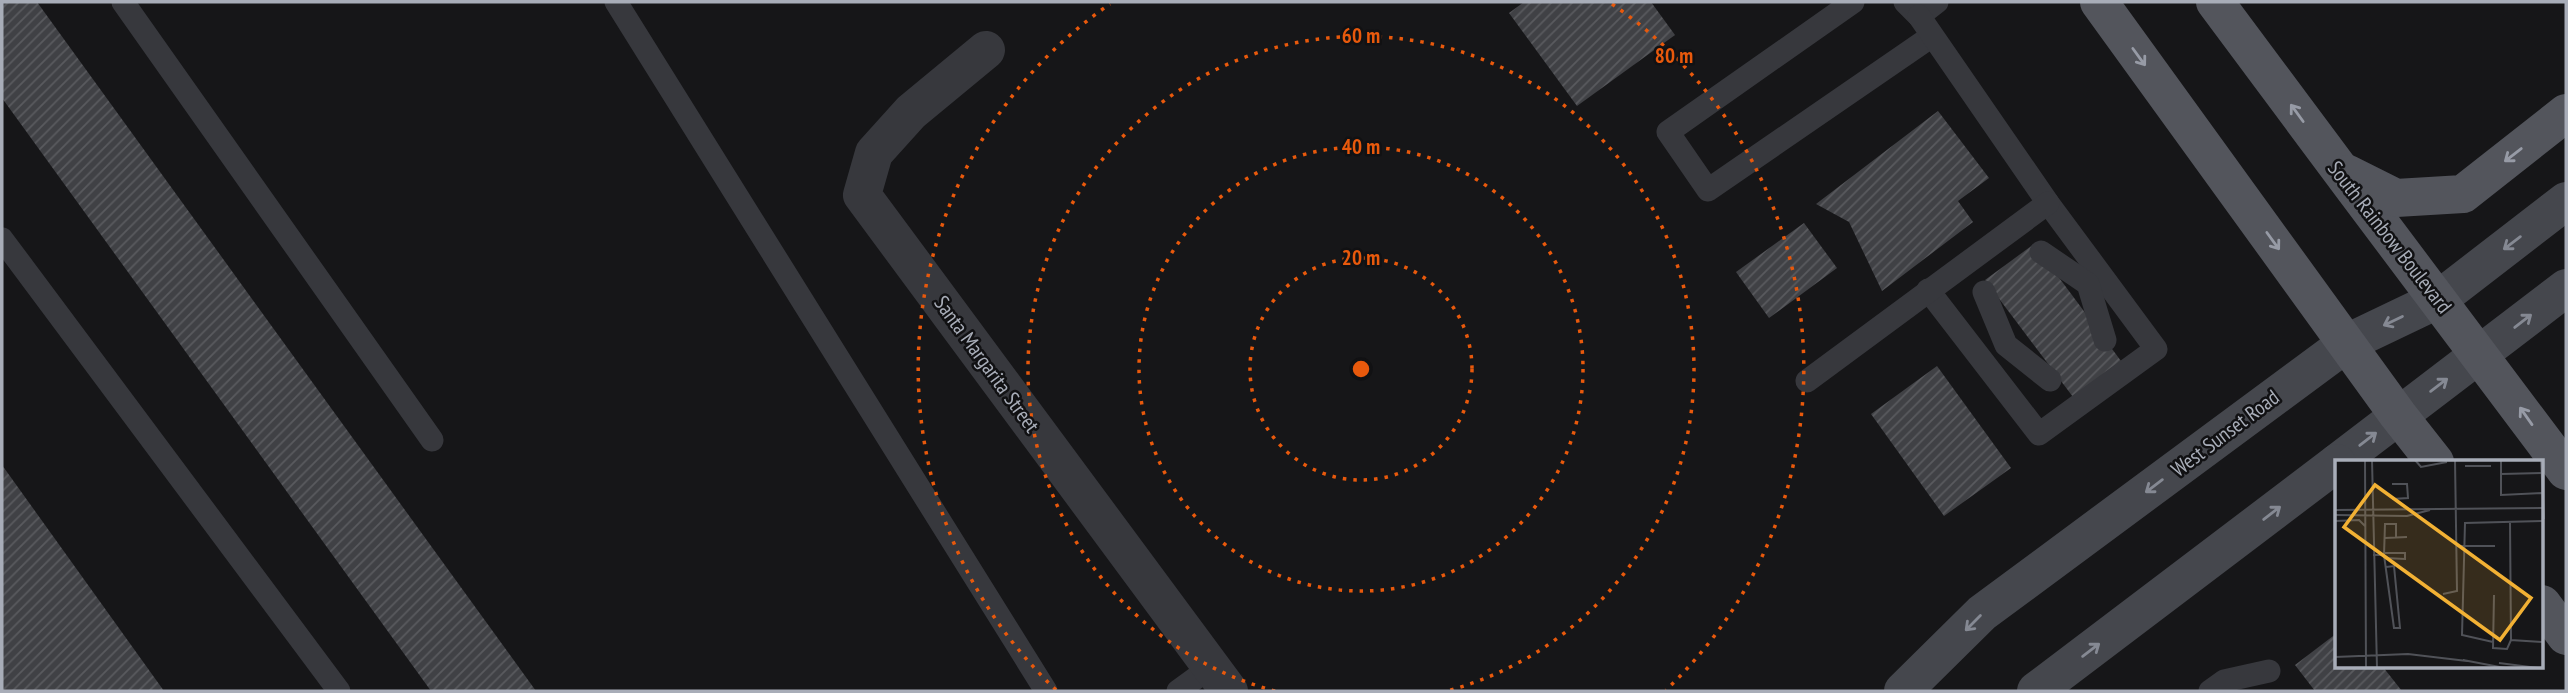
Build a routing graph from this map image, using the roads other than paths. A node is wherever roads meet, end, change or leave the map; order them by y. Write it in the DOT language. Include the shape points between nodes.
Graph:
graph roads {
  1 [pos="123,2"];
  2 [pos="616,2"];
  3 [pos="1853,2"];
  4 [pos="1937,2"];
  5 [pos="2099,2"];
  6 [pos="2215,2"];
  7 [pos="1912,9"];
  8 [pos="1932,36"];
  9 [pos="986,50"];
  10 [pos="2566,113"];
  11 [pos="2337,168"];
  12 [pos="2566,201"];
  13 [pos="2048,203"];
  14 [pos="2,239"];
  15 [pos="2041,252"];
  16 [pos="2087,285"];
  17 [pos="2566,288"];
  18 [pos="1928,290"];
  19 [pos="1984,292"];
  20 [pos="2439,299"];
  21 [pos="2014,339"];
  22 [pos="2105,340"];
  23 [pos="2347,343"];
  24 [pos="2480,354"];
  25 [pos="1983,363"];
  26 [pos="2050,380"];
  27 [pos="1807,381"];
  28 [pos="2398,415"];
  29 [pos="432,440"];
  30 [pos="2342,460"];
  31 [pos="2433,460"];
  32 [pos="2335,465"];
  33 [pos="2566,471"];
  34 [pos="2544,607"];
  35 [pos="2566,636"];
  36 [pos="2269,671"];
  37 [pos="1220,679"];
  38 [pos="2217,686"];
  39 [pos="339,691"];
  40 [pos="1046,691"];
  41 [pos="1178,691"];
  42 [pos="1903,691"];
  43 [pos="2036,691"];
  1 -- 29 [label="lane"];
  2 -- 40 [label="lane"];
  3 -- 8 [label="lane" via="1668,132 1708,190"];
  4 -- 7 [label="lane"];
  5 -- 23 [label="main road, one-way"];
  11 -- 6 [label="main road, South Rainbow Boulevard, one-way"];
  7 -- 8 [label="lane"];
  8 -- 13 [label="lane"];
  9 -- 37 [label="street, Santa Margarita Street" via="911,112 874,153 862,195"];
  10 -- 11 [label="main road, one-way" via="2463,194 2396,198"];
  11 -- 20 [label="main road, South Rainbow Boulevard"];
  12 -- 20 [label="main road, West Sunset Road, one-way"];
  13 -- 16 [label="lane"];
  13 -- 18 [label="lane"];
  14 -- 39 [label="lane"];
  15 -- 16 [label="lane"];
  16 -- 22 [label="lane"];
  16 -- 25 [label="lane" via="2156,349 2039,435"];
  24 -- 17 [label="main road, one-way"];
  18 -- 25 [label="lane"];
  18 -- 27 [label="lane"];
  19 -- 21 [label="lane"];
  20 -- 23 [label="main road, West Sunset Road, one-way"];
  20 -- 24 [label="main road, South Rainbow Boulevard"];
  21 -- 25 [label="lane"];
  21 -- 26 [label="lane"];
  23 -- 28 [label="main road"];
  23 -- 42 [label="main road, West Sunset Road, one-way" via="1982,614"];
  28 -- 24 [label="main road, one-way"];
  33 -- 24 [label="main road, South Rainbow Boulevard, one-way"];
  30 -- 28 [label="main road, one-way"];
  28 -- 31 [label="main road"];
  43 -- 32 [label="main road, one-way"];
  34 -- 35 [label="main road"];
  36 -- 38 [label="lane"];
  37 -- 41 [label="lane"];
}
